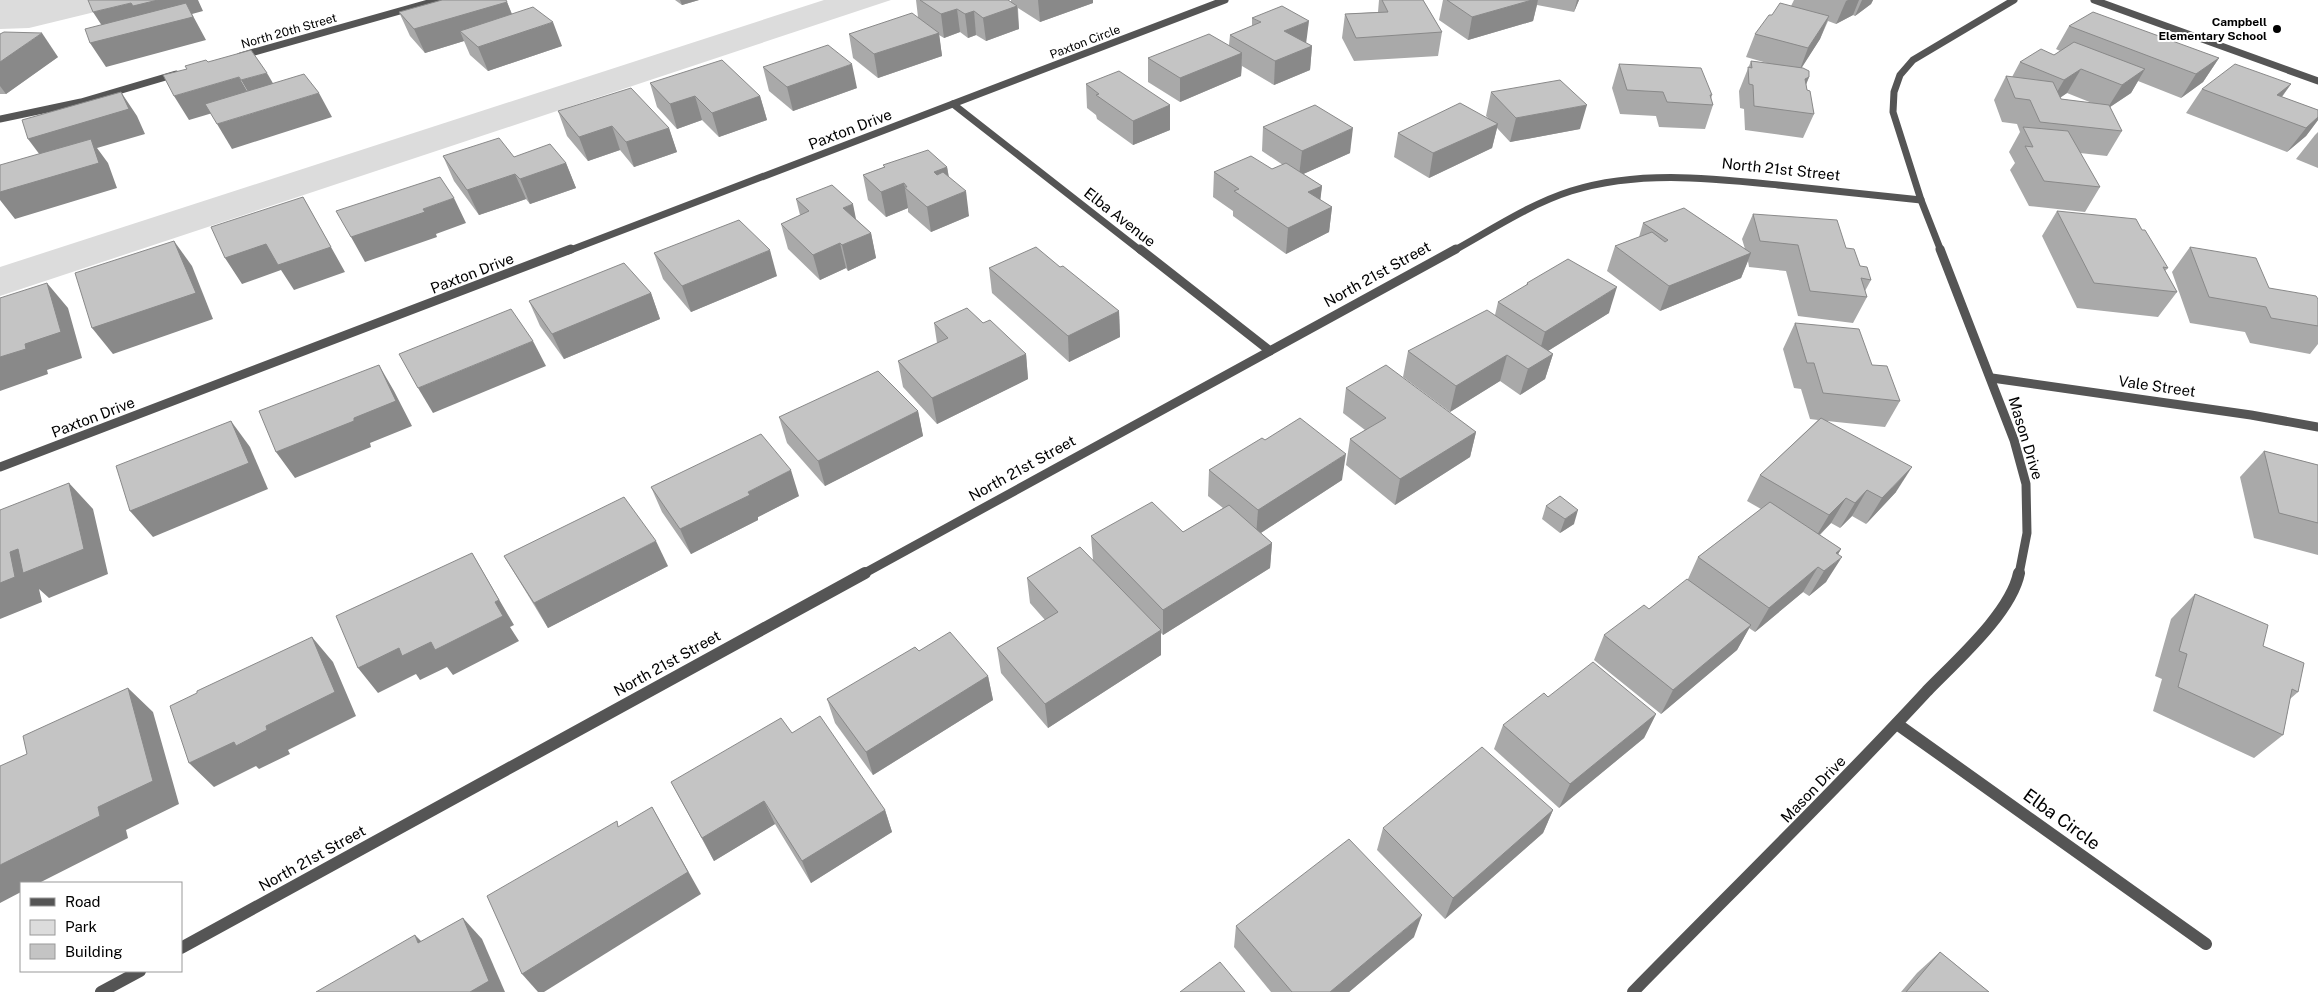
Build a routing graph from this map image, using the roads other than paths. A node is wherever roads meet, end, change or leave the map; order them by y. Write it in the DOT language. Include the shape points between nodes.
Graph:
graph roads {
  1 [pos="439,0"];
  2 [pos="1225,0"];
  3 [pos="2014,0"];
  4 [pos="2094,0"];
  5 [pos="236,58"];
  6 [pos="181,73"];
  7 [pos="2318,81"];
  8 [pos="953,104"];
  9 [pos="0,119"];
  10 [pos="1921,200"];
  11 [pos="1270,351"];
  12 [pos="1992,378"];
  13 [pos="2318,427"];
  14 [pos="0,467"];
  15 [pos="1897,724"];
  16 [pos="2206,944"];
  17 [pos="182,947"];
  18 [pos="138,972"];
  19 [pos="101,992"];
  20 [pos="1633,992"];
  1 -- 5 [label="street, North 20th Street"];
  2 -- 8 [label="street, Paxton Circle"];
  3 -- 10 [label="street, Mason Drive" via="1913,60 1900,75 1894,92 1893,112"];
  4 -- 7 [label="street"];
  6 -- 9 [label="street" via="80,102"];
  8 -- 11 [label="street, Elba Avenue"];
  8 -- 14 [label="street, Paxton Drive"];
  10 -- 11 [label="street, North 21st Street" via="1698,177 1612,182 1571,191 1531,208"];
  10 -- 12 [label="street, Mason Drive"];
  11 -- 17 [label="street, North 21st Street"];
  12 -- 13 [label="street, Vale Street" via="2251,414"];
  12 -- 15 [label="street, Mason Drive" via="2026,484 2027,533 2017,582 1996,618"];
  15 -- 16 [label="street, Elba Circle"];
  15 -- 20 [label="street, Mason Drive"];
  18 -- 19 [label="street"];
}
